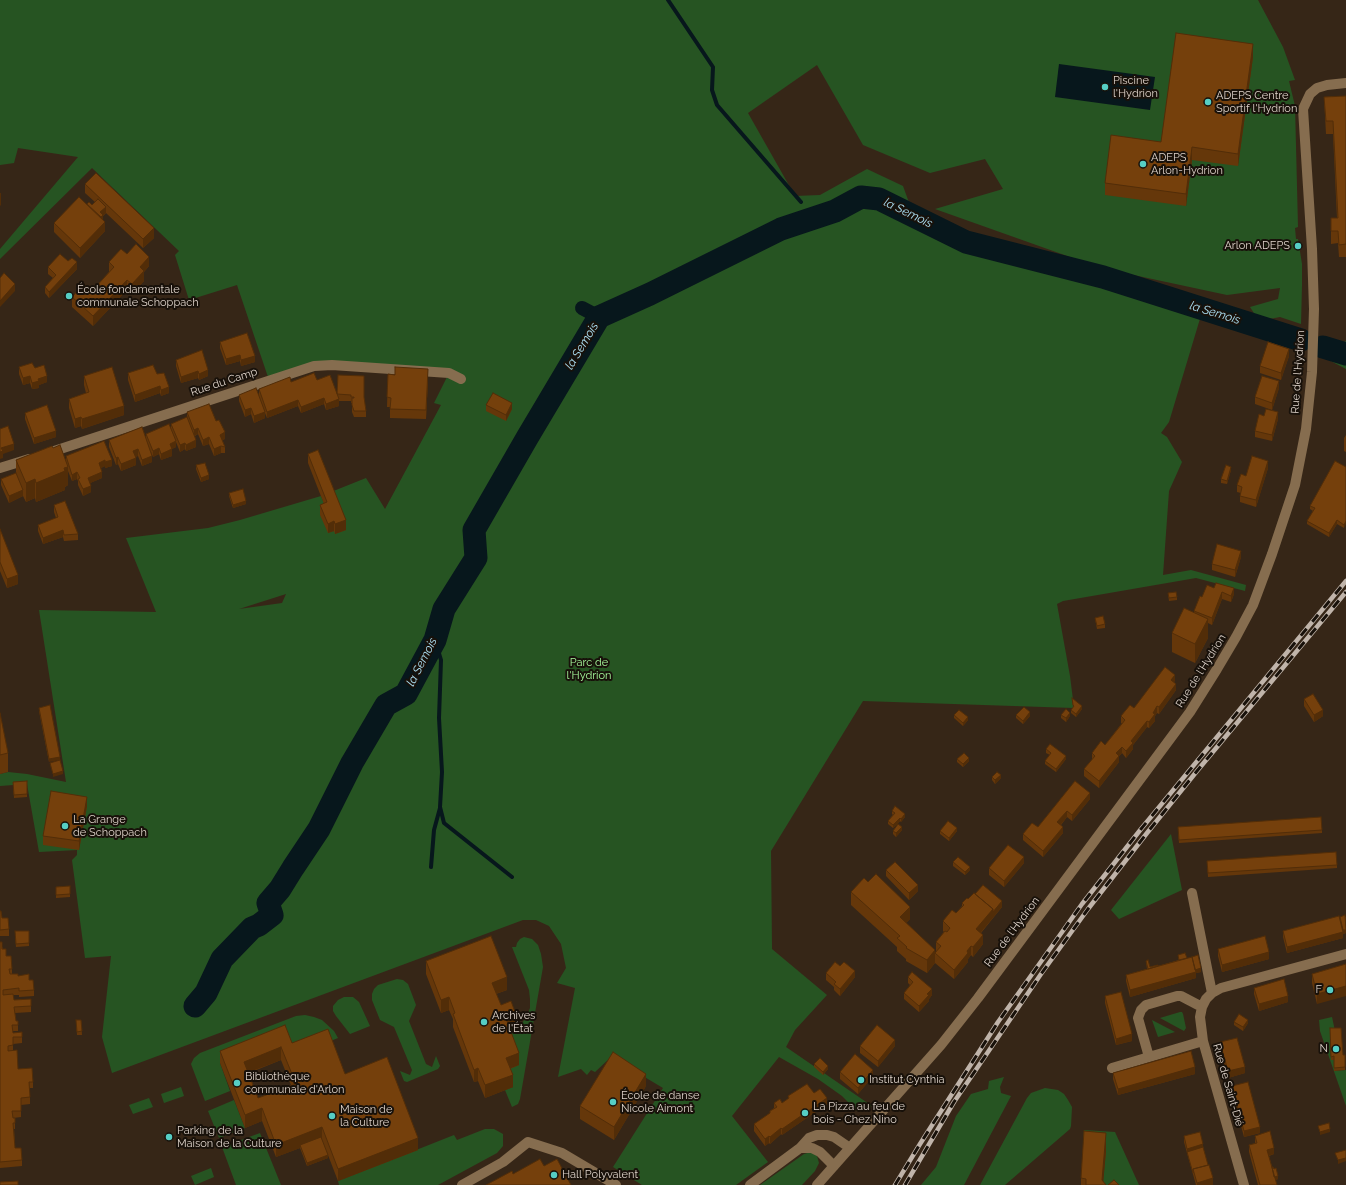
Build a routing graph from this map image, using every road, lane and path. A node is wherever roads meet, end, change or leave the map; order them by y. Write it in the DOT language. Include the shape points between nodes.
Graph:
graph roads {
  1 [pos="1346,83"];
  2 [pos="461,379"];
  3 [pos="0,468"];
  4 [pos="1192,893"];
  5 [pos="1346,954"];
  6 [pos="1212,993"];
  7 [pos="1202,1008"];
  8 [pos="1203,1041"];
  9 [pos="1149,1057"];
  10 [pos="1112,1068"];
  11 [pos="800,1148"];
  12 [pos="850,1148"];
  13 [pos="834,1166"];
  14 [pos="462,1185"];
  15 [pos="616,1185"];
  16 [pos="750,1185"];
  17 [pos="817,1185"];
  18 [pos="1244,1185"];
  1 -- 12 [label="street, Rue de l'Hydrion" via="1317,88 1310,94 1303,109 1312,249 1312,372 1306,429 1294,485 1253,605 1190,712 978,998"];
  2 -- 3 [label="street, Rue du Camp" via="449,373 314,366"];
  4 -- 6 [label="street"];
  5 -- 6 [label="street" via="1221,988"];
  6 -- 7 [label="street"];
  7 -- 8 [label="street, Rue de Saint-Dié" via="1200,1017"];
  7 -- 9 [label="street" via="1182,996 1146,1005 1138,1018"];
  8 -- 9 [label="street"];
  8 -- 18 [label="street, Rue de Saint-Dié"];
  9 -- 10 [label="street"];
  11 -- 12 [label="street" via="809,1138 822,1135 834,1137"];
  11 -- 13 [label="street" via="812,1148 820,1152"];
  11 -- 16 [label="street"];
  12 -- 13 [label="street, Rue de l'Hydrion"];
  13 -- 17 [label="street, Rue de l'Hydrion"];
  14 -- 15 [label="street" via="503,1162 528,1142 562,1153"];
}
